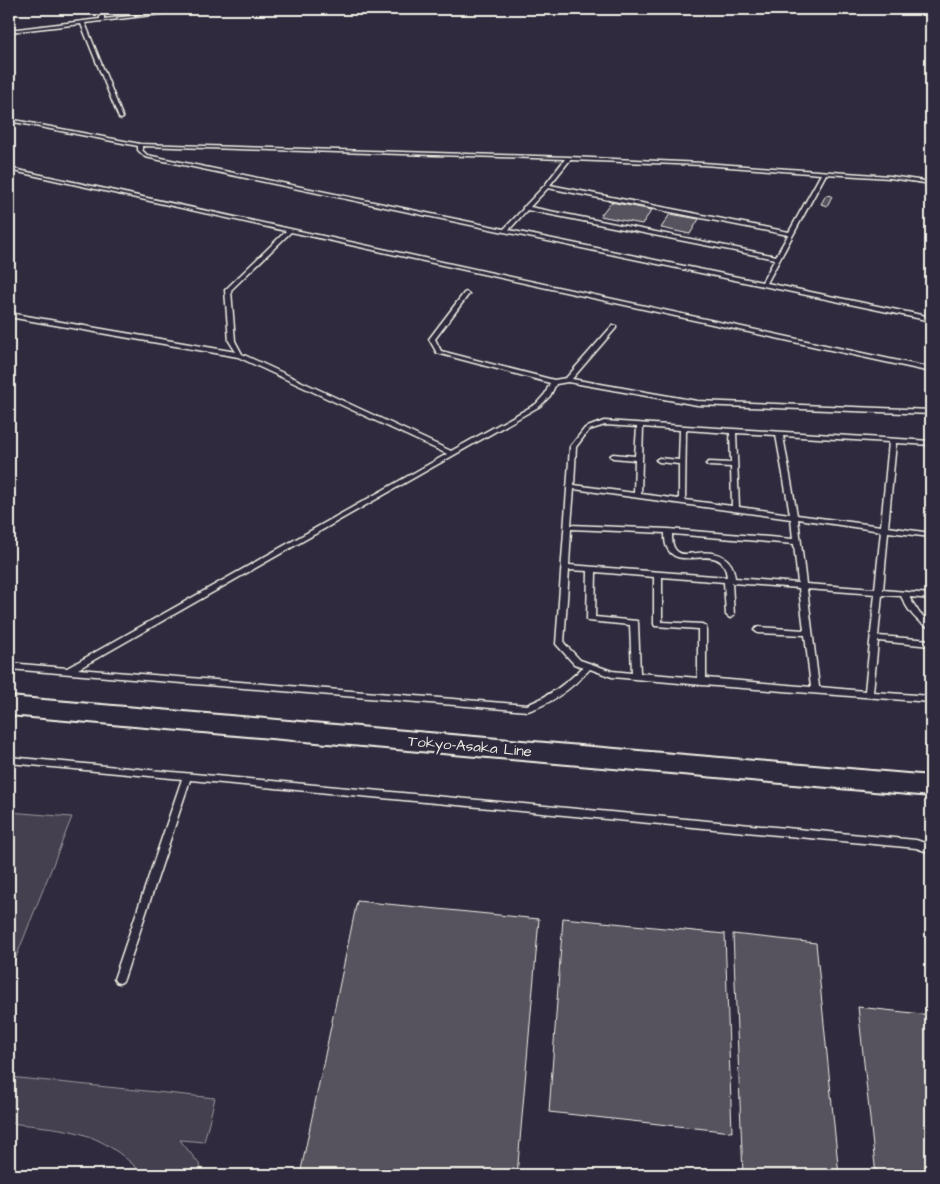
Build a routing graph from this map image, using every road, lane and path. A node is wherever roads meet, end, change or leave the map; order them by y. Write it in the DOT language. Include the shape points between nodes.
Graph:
graph roads {
  1 [pos="102,9"];
  2 [pos="200,9"];
  3 [pos="102,20"];
  4 [pos="83,23"];
  5 [pos="9,31"];
  6 [pos="120,118"];
  7 [pos="9,120"];
  8 [pos="140,145"];
  9 [pos="569,158"];
  10 [pos="9,169"];
  11 [pos="824,173"];
  12 [pos="931,183"];
  13 [pos="547,186"];
  14 [pos="525,208"];
  15 [pos="289,231"];
  16 [pos="505,231"];
  17 [pos="791,234"];
  18 [pos="778,258"];
  19 [pos="764,284"];
  20 [pos="466,294"];
  21 [pos="9,315"];
  22 [pos="931,319"];
  23 [pos="614,327"];
  24 [pos="240,355"];
  25 [pos="931,370"];
  26 [pos="568,380"];
  27 [pos="554,382"];
  28 [pos="931,412"];
  29 [pos="640,425"];
  30 [pos="683,427"];
  31 [pos="733,430"];
  32 [pos="779,433"];
  33 [pos="893,440"];
  34 [pos="931,442"];
  35 [pos="452,454"];
  36 [pos="613,456"];
  37 [pos="638,458"];
  38 [pos="659,460"];
  39 [pos="682,462"];
  40 [pos="709,464"];
  41 [pos="734,465"];
  42 [pos="571,487"];
  43 [pos="637,496"];
  44 [pos="682,502"];
  45 [pos="736,509"];
  46 [pos="794,516"];
  47 [pos="568,527"];
  48 [pos="884,528"];
  49 [pos="668,531"];
  50 [pos="931,535"];
  51 [pos="797,542"];
  52 [pos="565,568"];
  53 [pos="592,570"];
  54 [pos="658,574"];
  55 [pos="729,580"];
  56 [pos="802,585"];
  57 [pos="878,592"];
  58 [pos="904,594"];
  59 [pos="931,596"];
  60 [pos="730,615"];
  61 [pos="931,625"];
  62 [pos="758,630"];
  63 [pos="808,633"];
  64 [pos="874,638"];
  65 [pos="931,643"];
  66 [pos="9,666"];
  67 [pos="588,666"];
  68 [pos="68,671"];
  69 [pos="636,676"];
  70 [pos="702,682"];
  71 [pos="816,690"];
  72 [pos="869,694"];
  73 [pos="931,699"];
  74 [pos="9,706"];
  75 [pos="9,760"];
  76 [pos="187,776"];
  77 [pos="931,786"];
  78 [pos="931,849"];
  79 [pos="119,979"];
  1 -- 3 [label="lane"];
  2 -- 3 [label="lane"];
  3 -- 4 [label="lane"];
  4 -- 5 [label="lane"];
  4 -- 6 [label="lane"];
  7 -- 8 [label="lane"];
  8 -- 9 [label="lane"];
  8 -- 16 [label="lane" via="145,156"];
  9 -- 11 [label="lane"];
  9 -- 13 [label="lane"];
  10 -- 15 [label="lane"];
  11 -- 12 [label="lane"];
  11 -- 17 [label="lane"];
  13 -- 14 [label="lane"];
  13 -- 17 [label="lane"];
  14 -- 16 [label="lane"];
  14 -- 18 [label="lane"];
  15 -- 24 [label="lane" via="228,290 232,342"];
  15 -- 25 [label="lane"];
  16 -- 19 [label="lane"];
  17 -- 18 [label="lane"];
  18 -- 19 [label="lane"];
  19 -- 22 [label="lane"];
  20 -- 27 [label="lane" via="432,339 439,352"];
  21 -- 24 [label="lane"];
  23 -- 26 [label="lane"];
  24 -- 35 [label="lane"];
  26 -- 27 [label="lane"];
  26 -- 28 [label="lane" via="697,403"];
  27 -- 35 [label="lane" via="538,405"];
  29 -- 30 [label="lane"];
  29 -- 37 [label="lane"];
  29 -- 42 [label="lane" via="604,422 587,429 573,447"];
  30 -- 31 [label="lane"];
  30 -- 39 [label="lane"];
  31 -- 32 [label="lane"];
  31 -- 41 [label="lane"];
  32 -- 33 [label="lane"];
  32 -- 46 [label="lane"];
  33 -- 34 [label="lane"];
  33 -- 48 [label="lane"];
  35 -- 68 [label="lane" via="213,586"];
  36 -- 37 [label="lane"];
  37 -- 43 [label="lane"];
  38 -- 39 [label="lane"];
  39 -- 44 [label="lane"];
  40 -- 41 [label="lane"];
  41 -- 45 [label="lane"];
  42 -- 43 [label="lane"];
  42 -- 47 [label="lane"];
  43 -- 44 [label="lane"];
  44 -- 45 [label="lane"];
  45 -- 46 [label="lane"];
  46 -- 48 [label="lane"];
  46 -- 51 [label="lane"];
  47 -- 49 [label="lane"];
  47 -- 52 [label="lane"];
  48 -- 50 [label="lane"];
  48 -- 57 [label="lane"];
  49 -- 51 [label="lane"];
  49 -- 55 [label="lane" via="670,548 679,556 713,554 731,571"];
  51 -- 56 [label="lane"];
  52 -- 53 [label="lane"];
  52 -- 67 [label="lane" via="560,644 577,662"];
  53 -- 54 [label="lane"];
  53 -- 69 [label="lane" via="591,619 634,623"];
  54 -- 55 [label="lane"];
  54 -- 70 [label="lane" via="658,624 702,627"];
  55 -- 56 [label="lane"];
  55 -- 60 [label="lane"];
  56 -- 57 [label="lane"];
  56 -- 63 [label="lane"];
  57 -- 58 [label="lane"];
  57 -- 64 [label="lane"];
  58 -- 59 [label="lane"];
  58 -- 61 [label="lane" via="911,610"];
  62 -- 63 [label="lane"];
  63 -- 71 [label="lane"];
  64 -- 65 [label="lane"];
  64 -- 72 [label="lane"];
  66 -- 68 [label="lane"];
  67 -- 68 [label="lane" via="568,688 528,708"];
  67 -- 69 [label="lane" via="612,674"];
  69 -- 70 [label="lane"];
  70 -- 71 [label="lane"];
  71 -- 72 [label="lane"];
  72 -- 73 [label="lane"];
  74 -- 77 [label="main road, Tokyo-Asaka Line"];
  75 -- 76 [label="lane"];
  76 -- 78 [label="lane" via="916,844"];
  76 -- 79 [label="lane"];
}
